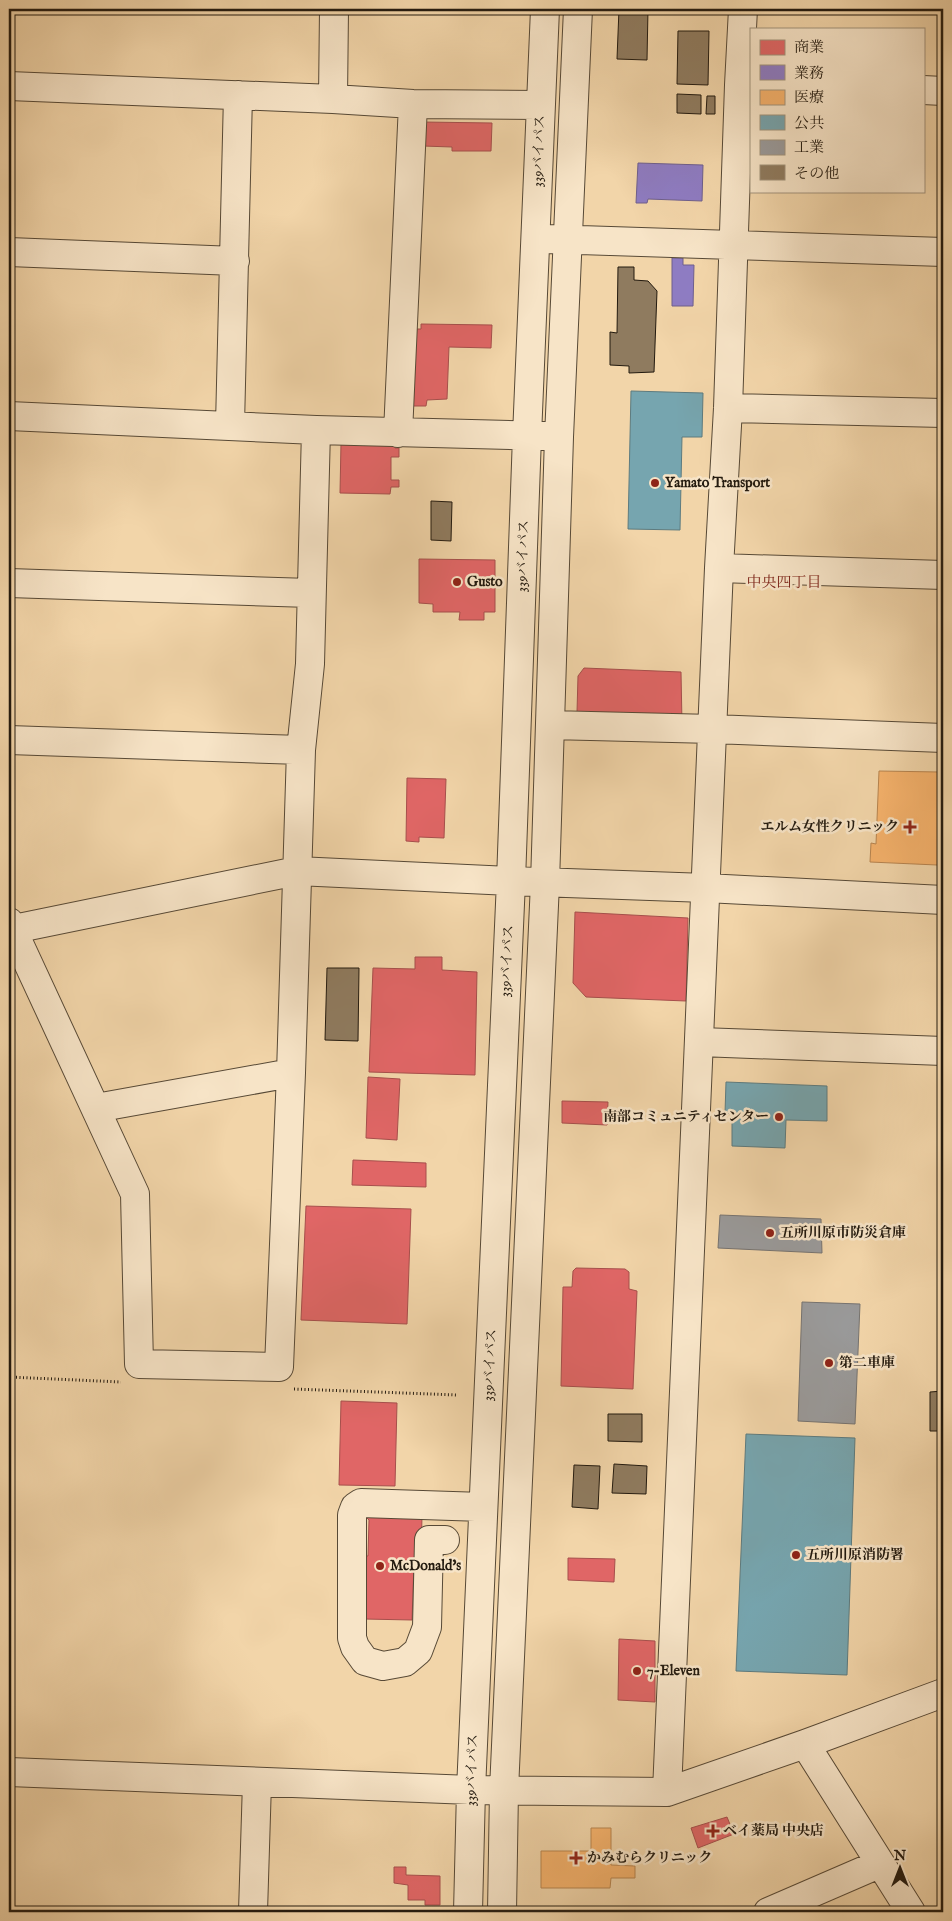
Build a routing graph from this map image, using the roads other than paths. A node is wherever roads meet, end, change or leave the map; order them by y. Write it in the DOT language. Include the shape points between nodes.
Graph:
graph roads {
  1 [pos="334,9"];
  2 [pos="545,9"];
  3 [pos="578,9"];
  4 [pos="743,9"];
  5 [pos="745,85"];
  6 [pos="9,86"];
  7 [pos="924,90"];
  8 [pos="943,91"];
  9 [pos="238,95"];
  10 [pos="333,99"];
  11 [pos="413,104"];
  12 [pos="541,105"];
  13 [pos="568,239"];
  14 [pos="536,240"];
  15 [pos="734,245"];
  16 [pos="9,252"];
  17 [pos="943,252"];
  18 [pos="235,261"];
  19 [pos="728,408"];
  20 [pos="943,413"];
  21 [pos="9,416"];
  22 [pos="230,425"];
  23 [pos="316,430"];
  24 [pos="398,433"];
  25 [pos="527,436"];
  26 [pos="559,437"];
  27 [pos="719,568"];
  28 [pos="943,575"];
  29 [pos="9,583"];
  30 [pos="310,593"];
  31 [pos="550,726"];
  32 [pos="713,729"];
  33 [pos="943,738"];
  34 [pos="9,740"];
  35 [pos="301,750"];
  36 [pos="297,871"];
  37 [pos="511,881"];
  38 [pos="545,882"];
  39 [pos="706,888"];
  40 [pos="943,900"];
  41 [pos="10,927"];
  42 [pos="700,1042"];
  43 [pos="943,1051"];
  44 [pos="292,1073"];
  45 [pos="96,1108"];
  46 [pos="484,1507"];
  47 [pos="445,1540"];
  48 [pos="943,1693"];
  49 [pos="805,1744"];
  50 [pos="9,1772"];
  51 [pos="257,1782"];
  52 [pos="471,1790"];
  53 [pos="504,1790"];
  54 [pos="668,1792"];
  55 [pos="879,1864"];
  56 [pos="253,1912"];
  57 [pos="468,1912"];
  58 [pos="502,1912"];
  59 [pos="768,1912"];
  60 [pos="911,1912"];
  1 -- 10 [label="street"];
  2 -- 12 [label="street, 339バイパス"];
  3 -- 13 [label="street"];
  4 -- 5 [label="street"];
  5 -- 15 [label="street"];
  6 -- 9 [label="street"];
  7 -- 8 [label="street"];
  9 -- 10 [label="street"];
  9 -- 18 [label="street"];
  10 -- 11 [label="street"];
  11 -- 12 [label="street"];
  11 -- 24 [label="street"];
  12 -- 14 [label="street, 339バイパス"];
  13 -- 14 [label="street"];
  13 -- 15 [label="street"];
  13 -- 26 [label="street"];
  14 -- 25 [label="street, 339バイパス"];
  15 -- 17 [label="street"];
  15 -- 19 [label="street"];
  16 -- 18 [label="street"];
  18 -- 22 [label="street"];
  19 -- 20 [label="street"];
  19 -- 27 [label="street"];
  21 -- 22 [label="street"];
  22 -- 23 [label="street"];
  23 -- 24 [label="street"];
  23 -- 30 [label="street"];
  24 -- 25 [label="street"];
  25 -- 26 [label="street"];
  25 -- 37 [label="street, 339バイパス"];
  26 -- 31 [label="street"];
  27 -- 28 [label="street"];
  27 -- 32 [label="street"];
  29 -- 30 [label="street"];
  30 -- 35 [label="street" via="310,664"];
  31 -- 32 [label="street"];
  31 -- 38 [label="street"];
  32 -- 33 [label="street"];
  32 -- 39 [label="street"];
  34 -- 35 [label="street"];
  35 -- 36 [label="street"];
  36 -- 37 [label="street"];
  36 -- 41 [label="street"];
  36 -- 44 [label="street"];
  37 -- 38 [label="street"];
  37 -- 46 [label="street, 339バイパス"];
  38 -- 39 [label="street"];
  38 -- 53 [label="street"];
  39 -- 40 [label="street"];
  39 -- 42 [label="street"];
  41 -- 45 [label="street"];
  42 -- 43 [label="street"];
  42 -- 54 [label="street"];
  44 -- 45 [label="street"];
  44 -- 45 [label="street" via="278,1367 140,1364 135,1194"];
  46 -- 47 [label="street" via="361,1503 356,1506 352,1515 352,1638 354,1647 365,1661 384,1666 405,1662 418,1651 427,1627 429,1540"];
  46 -- 52 [label="street, 339バイパス"];
  48 -- 49 [label="street"];
  49 -- 54 [label="street"];
  49 -- 55 [label="street"];
  50 -- 51 [label="street"];
  51 -- 52 [label="street"];
  51 -- 56 [label="street"];
  52 -- 53 [label="street"];
  52 -- 57 [label="street, 339バイパス"];
  53 -- 54 [label="street"];
  53 -- 58 [label="street"];
  55 -- 59 [label="street"];
  55 -- 60 [label="street"];
}
